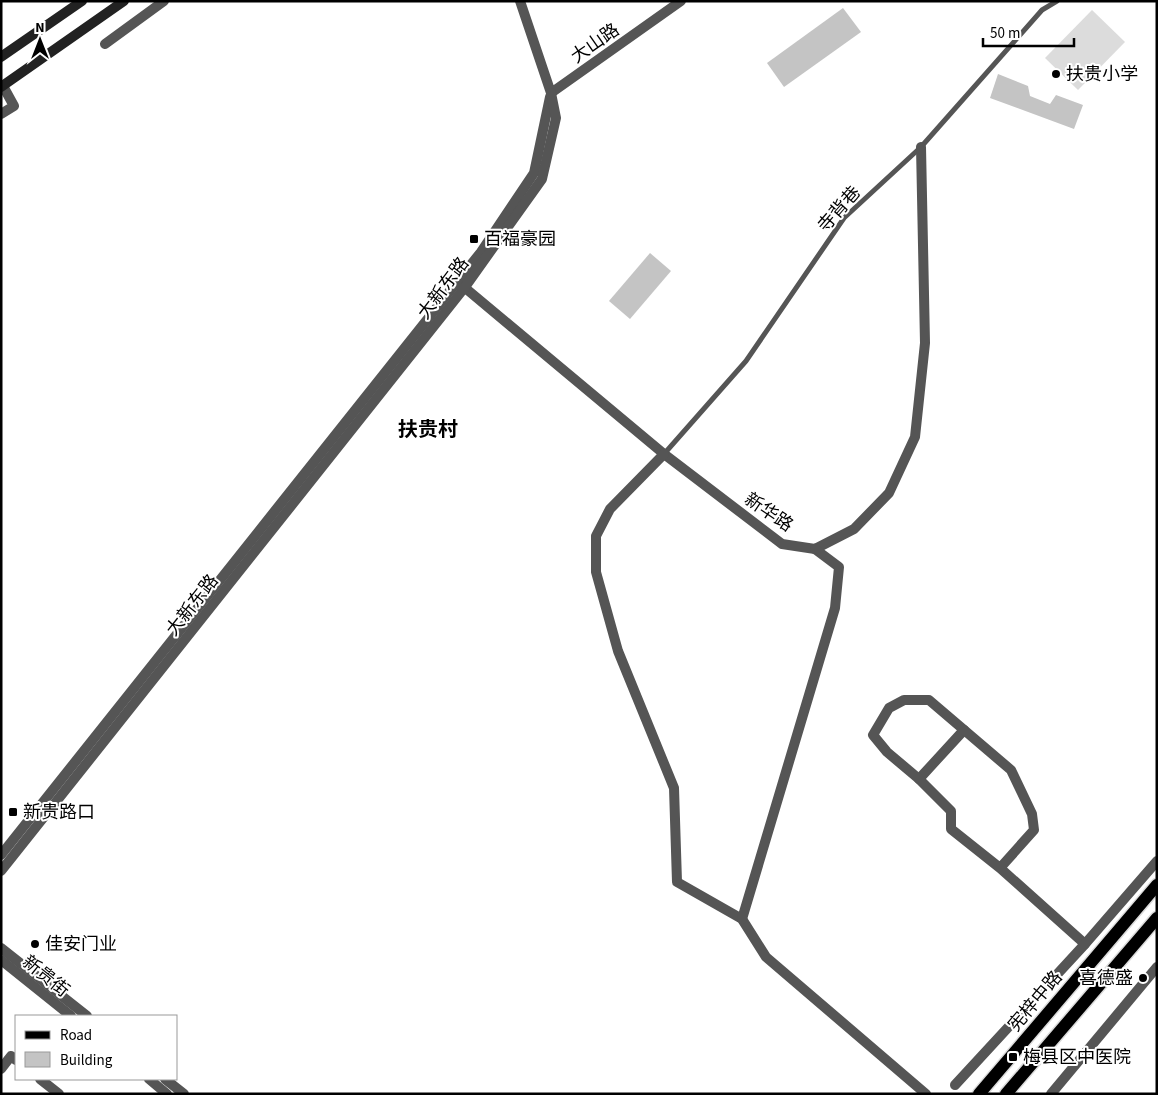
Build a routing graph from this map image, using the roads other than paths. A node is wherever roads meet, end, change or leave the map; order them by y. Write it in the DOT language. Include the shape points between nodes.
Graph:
graph roads {
  1 [pos="82,1"];
  2 [pos="124,1"];
  3 [pos="164,1"];
  4 [pos="520,1"];
  5 [pos="682,1"];
  6 [pos="1057,1"];
  7 [pos="105,44"];
  8 [pos="1,57"];
  9 [pos="2,87"];
  10 [pos="551,93"];
  11 [pos="1,114"];
  12 [pos="921,147"];
  13 [pos="461,284"];
  14 [pos="664,454"];
  15 [pos="815,549"];
  16 [pos="964,730"];
  17 [pos="919,779"];
  18 [pos="1,855"];
  19 [pos="1157,860"];
  20 [pos="1000,868"];
  21 [pos="1,871"];
  22 [pos="1157,885"];
  23 [pos="1157,918"];
  24 [pos="742,919"];
  25 [pos="1085,944"];
  26 [pos="1,948"];
  27 [pos="1,960"];
  28 [pos="1157,968"];
  29 [pos="70,1015"];
  30 [pos="86,1015"];
  31 [pos="15,1059"];
  32 [pos="1,1069"];
  33 [pos="41,1080"];
  34 [pos="149,1080"];
  35 [pos="166,1080"];
  36 [pos="955,1084"];
  37 [pos="59,1094"];
  38 [pos="167,1094"];
  39 [pos="184,1094"];
  40 [pos="926,1094"];
  41 [pos="979,1094"];
  42 [pos="1006,1094"];
  43 [pos="1051,1094"];
  1 -- 8 [label="main road"];
  2 -- 9 [label="main road"];
  3 -- 7 [label="street"];
  4 -- 10 [label="street"];
  5 -- 10 [label="street, 大山路"];
  6 -- 12 [label="lane, 寺背巷" via="1042,10"];
  9 -- 11 [label="street" via="14,106"];
  10 -- 13 [label="street, 大新东路" via="534,174"];
  12 -- 14 [label="lane, 寺背巷" via="844,218 746,361"];
  12 -- 15 [label="street" via="925,343 915,437 889,493 854,529"];
  13 -- 14 [label="street, 新华路"];
  13 -- 18 [label="street, 大新东路"];
  13 -- 21 [label="street, 大新东路"];
  14 -- 15 [label="street, 新华路" via="782,544"];
  14 -- 24 [label="street" via="610,509 596,536 596,572 618,651 674,788 678,882"];
  15 -- 24 [label="street" via="839,567 835,608"];
  16 -- 17 [label="street"];
  16 -- 17 [label="street" via="929,700 904,700 889,708 873,735 887,752"];
  16 -- 20 [label="street" via="1011,770 1032,814 1034,830"];
  17 -- 20 [label="street" via="951,811 951,829"];
  19 -- 25 [label="street"];
  20 -- 25 [label="street"];
  22 -- 41 [label="main road, 宪梓中路"];
  23 -- 42 [label="main road"];
  24 -- 40 [label="street" via="766,957"];
  25 -- 36 [label="street"];
  26 -- 30 [label="street, 新贵街"];
  27 -- 29 [label="street, 新贵街"];
  28 -- 43 [label="street"];
  31 -- 32 [label="street" via="11,1056"];
  33 -- 37 [label="street"];
  34 -- 38 [label="street"];
  35 -- 39 [label="street"];
}
